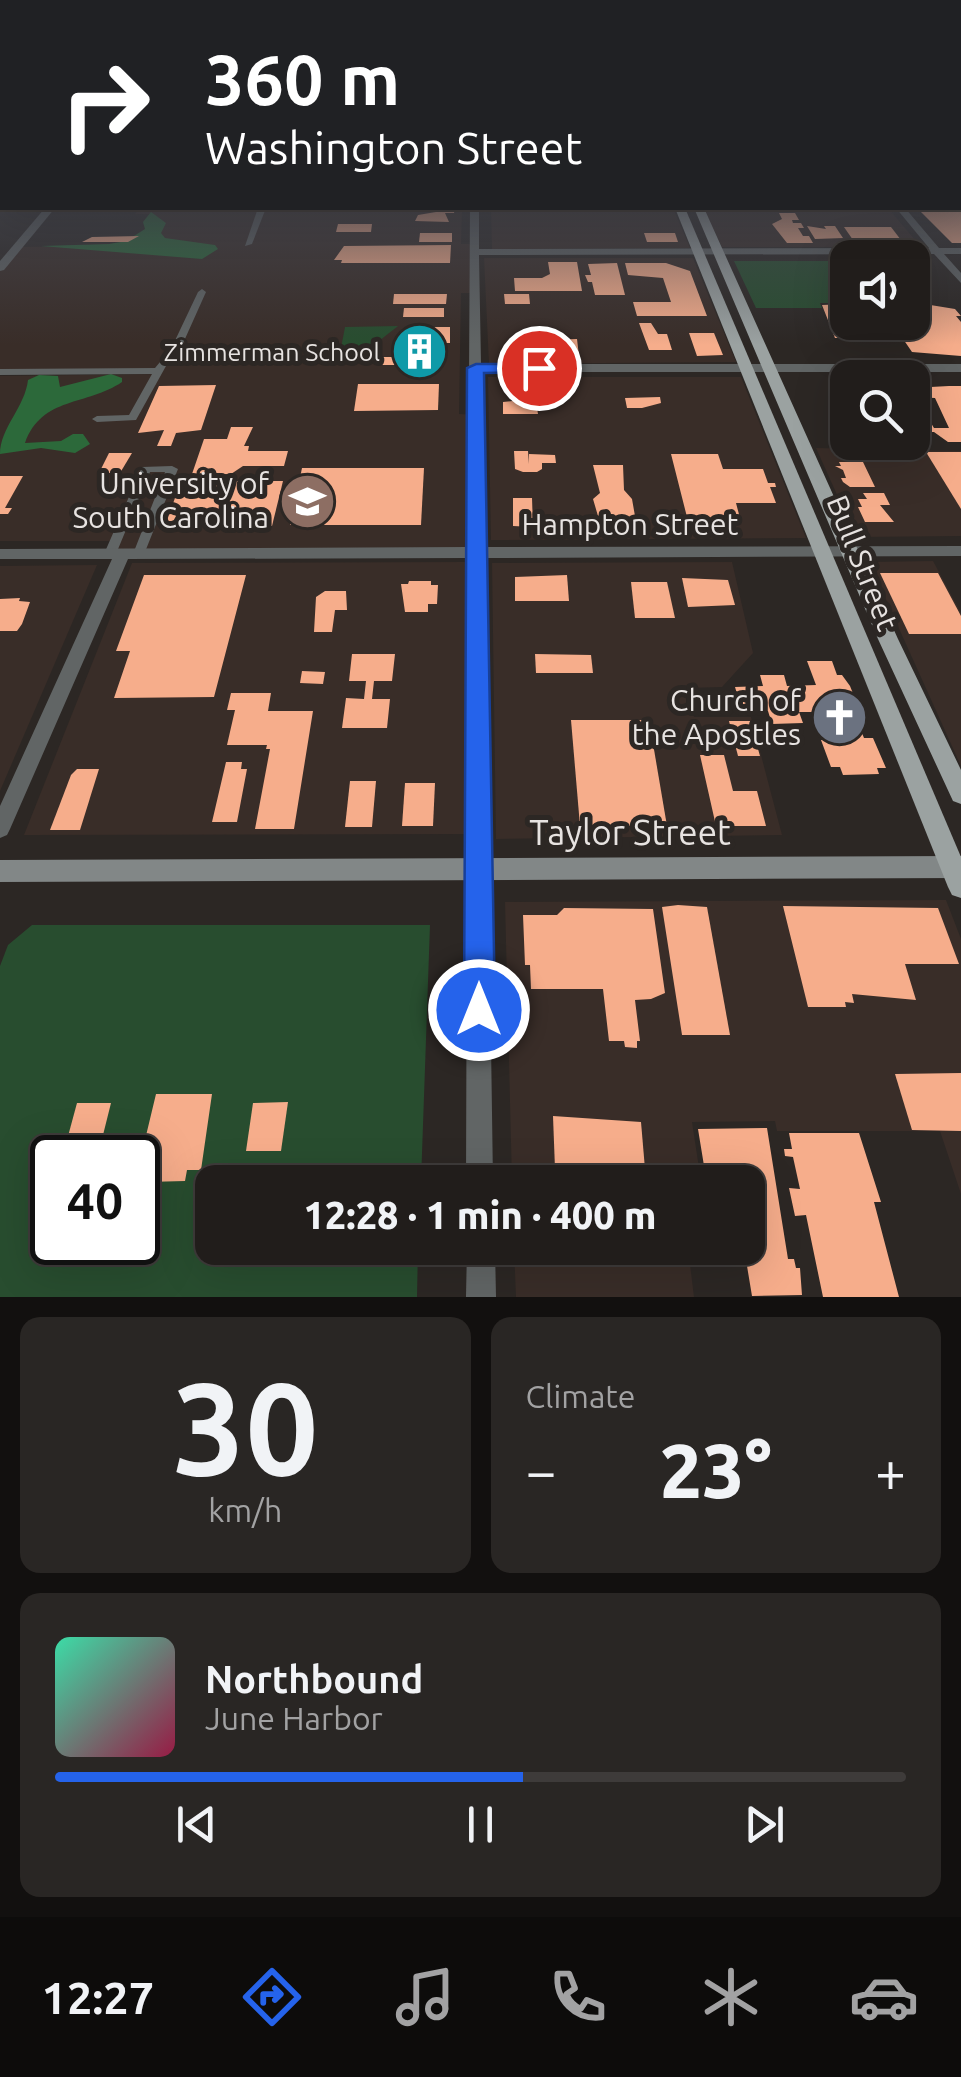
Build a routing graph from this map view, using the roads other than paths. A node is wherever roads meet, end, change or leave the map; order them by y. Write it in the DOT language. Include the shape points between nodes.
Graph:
graph roads {
  1 [pos="37,224"];
  2 [pos="256,224"];
  3 [pos="474,224"];
  4 [pos="686,224"];
  5 [pos="706,224"];
  6 [pos="913,224"];
  7 [pos="248,244"];
  8 [pos="698,251"];
  9 [pos="719,251"];
  10 [pos="936,251"];
  11 [pos="961,251"];
  12 [pos="475,252"];
  13 [pos="0,268"];
  14 [pos="961,280"];
  15 [pos="202,292"];
  16 [pos="476,368"];
  17 [pos="961,368"];
  18 [pos="748,369"];
  19 [pos="769,369"];
  20 [pos="158,371"];
  21 [pos="0,372"];
  22 [pos="97,419"];
  23 [pos="852,551"];
  24 [pos="961,551"];
  25 [pos="476,552"];
  26 [pos="822,552"];
  27 [pos="0,554"];
  28 [pos="123,554"];
  29 [pos="961,794"];
  30 [pos="0,829"];
  31 [pos="479,869"];
  32 [pos="0,871"];
  33 [pos="958,873"];
  34 [pos="480,1165"];
  35 [pos="481,1265"];
  36 [pos="481,1297"];
  1 -- 13 [label="street"];
  2 -- 7 [label="street"];
  3 -- 12 [label="street"];
  4 -- 8 [label="main road, Bull Street"];
  5 -- 9 [label="main road, Bull Street"];
  6 -- 10 [label="street"];
  8 -- 9 [label="street"];
  8 -- 12 [label="street"];
  8 -- 18 [label="main road, Bull Street"];
  9 -- 10 [label="street"];
  9 -- 19 [label="main road, Bull Street"];
  10 -- 11 [label="street"];
  10 -- 14 [label="street"];
  12 -- 16 [label="street"];
  15 -- 20 [label="street"];
  16 -- 18 [label="street"];
  16 -- 25 [label="street"];
  17 -- 19 [label="street"];
  18 -- 19 [label="street"];
  18 -- 26 [label="main road, Bull Street"];
  19 -- 23 [label="main road, Bull Street"];
  20 -- 21 [label="street"];
  20 -- 22 [label="street" via="132,418"];
  23 -- 24 [label="street, Hampton Street"];
  23 -- 26 [label="street, Hampton Street"];
  23 -- 29 [label="main road, Bull Street"];
  25 -- 26 [label="street, Hampton Street"];
  25 -- 28 [label="street, Hampton Street"];
  25 -- 31 [label="street"];
  26 -- 33 [label="main road, Bull Street"];
  27 -- 28 [label="street, Hampton Street"];
  28 -- 28 [label="street" via="172,469 146,469"];
  28 -- 30 [label="street"];
  31 -- 32 [label="main road, Taylor Street"];
  31 -- 33 [label="main road, Taylor Street"];
  31 -- 34 [label="street"];
  35 -- 36 [label="street"];
}
